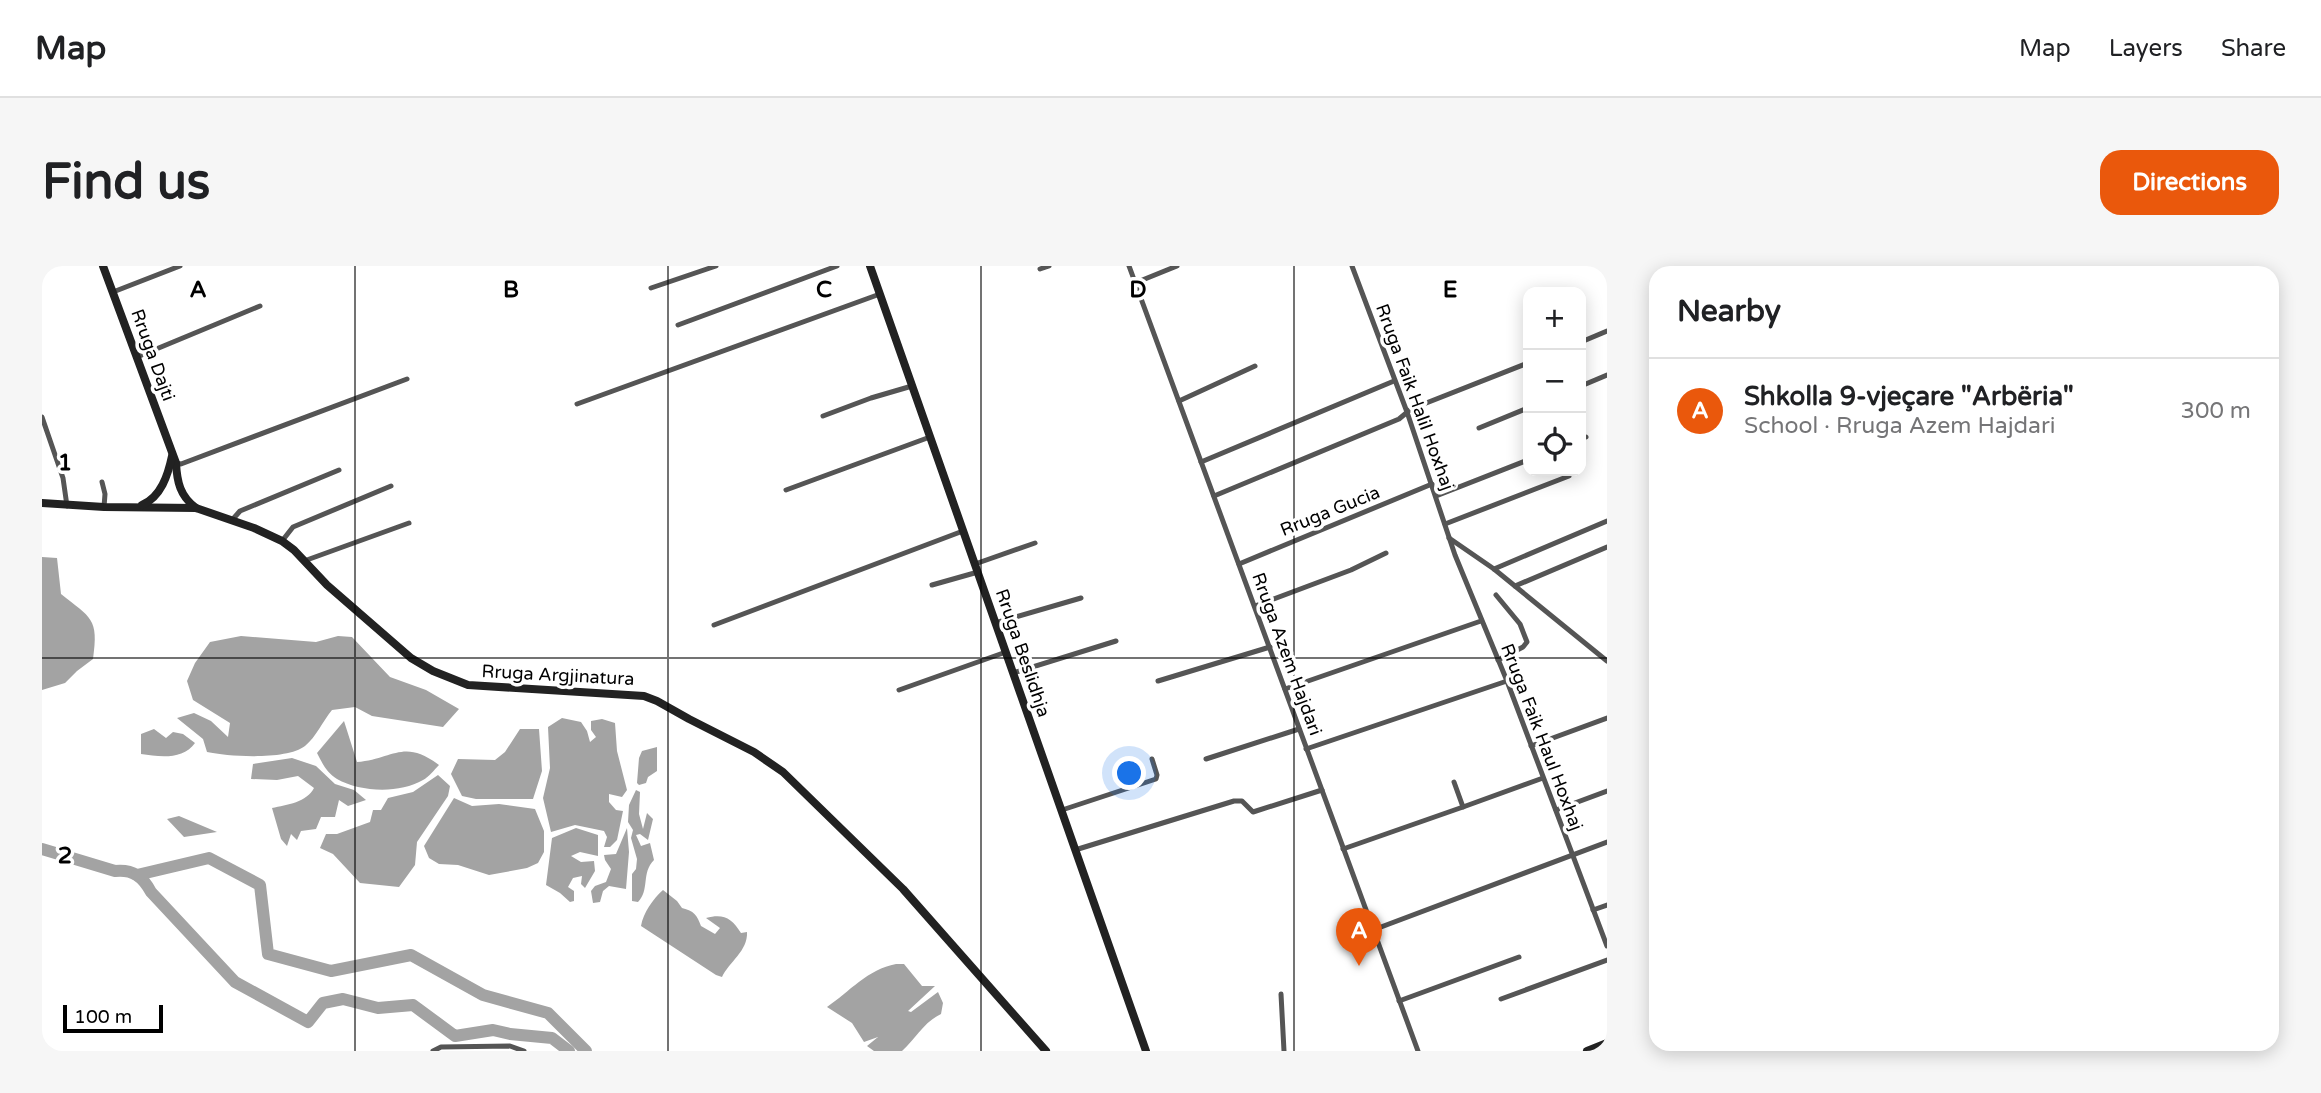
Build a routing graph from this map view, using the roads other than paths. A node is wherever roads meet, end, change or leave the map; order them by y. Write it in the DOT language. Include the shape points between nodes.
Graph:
graph roads {
  1 [pos="103,266"];
  2 [pos="180,266"];
  3 [pos="716,266"];
  4 [pos="837,266"];
  5 [pos="870,266"];
  6 [pos="1049,266"];
  7 [pos="1129,266"];
  8 [pos="1177,266"];
  9 [pos="1352,266"];
  10 [pos="1040,269"];
  11 [pos="1135,283"];
  12 [pos="651,288"];
  13 [pos="113,292"];
  14 [pos="880,295"];
  15 [pos="260,306"];
  16 [pos="677,325"];
  17 [pos="1607,331"];
  18 [pos="1586,340"];
  19 [pos="137,357"];
  20 [pos="1523,365"];
  21 [pos="1255,366"];
  22 [pos="1607,375"];
  23 [pos="407,379"];
  24 [pos="1394,381"];
  25 [pos="1586,384"];
  26 [pos="912,386"];
  27 [pos="1179,401"];
  28 [pos="578,404"];
  29 [pos="1523,410"];
  30 [pos="1407,412"];
  31 [pos="823,416"];
  32 [pos="42,417"];
  33 [pos="1479,428"];
  34 [pos="930,437"];
  35 [pos="175,459"];
  36 [pos="1201,462"];
  37 [pos="1523,462"];
  38 [pos="339,470"];
  39 [pos="1569,476"];
  40 [pos="102,482"];
  41 [pos="1432,484"];
  42 [pos="391,486"];
  43 [pos="160,490"];
  44 [pos="786,490"];
  45 [pos="181,491"];
  46 [pos="1214,495"];
  47 [pos="1436,496"];
  48 [pos="42,503"];
  49 [pos="66,506"];
  50 [pos="139,506"];
  51 [pos="170,507"];
  52 [pos="104,508"];
  53 [pos="196,508"];
  54 [pos="233,519"];
  55 [pos="1607,521"];
  56 [pos="409,523"];
  57 [pos="1445,524"];
  58 [pos="963,531"];
  59 [pos="1450,538"];
  60 [pos="282,541"];
  61 [pos="1035,543"];
  62 [pos="1607,547"];
  63 [pos="1386,553"];
  64 [pos="304,561"];
  65 [pos="1239,564"];
  66 [pos="976,568"];
  67 [pos="1494,569"];
  68 [pos="932,585"];
  69 [pos="1515,586"];
  70 [pos="1496,595"];
  71 [pos="1081,598"];
  72 [pos="1255,606"];
  73 [pos="1480,621"];
  74 [pos="995,623"];
  75 [pos="714,625"];
  76 [pos="1116,641"];
  77 [pos="1270,647"];
  78 [pos="1006,652"];
  79 [pos="1498,660"];
  80 [pos="1607,661"];
  81 [pos="1013,673"];
  82 [pos="1158,681"];
  83 [pos="1507,681"];
  84 [pos="1285,689"];
  85 [pos="899,691"];
  86 [pos="1607,718"];
  87 [pos="1299,729"];
  88 [pos="1531,746"];
  89 [pos="1306,749"];
  90 [pos="1152,759"];
  91 [pos="1206,759"];
  92 [pos="1543,778"];
  93 [pos="1454,782"];
  94 [pos="1322,790"];
  95 [pos="1607,791"];
  96 [pos="1463,807"];
  97 [pos="1062,810"];
  98 [pos="1556,810"];
  99 [pos="1607,842"];
  100 [pos="1075,849"];
  101 [pos="1343,849"];
  102 [pos="1572,855"];
  103 [pos="1607,905"];
  104 [pos="1593,910"];
  105 [pos="1373,930"];
  106 [pos="1607,946"];
  107 [pos="1519,957"];
  108 [pos="1607,960"];
  109 [pos="1281,994"];
  110 [pos="1501,999"];
  111 [pos="1399,1001"];
  112 [pos="1607,1043"];
  113 [pos="433,1051"];
  114 [pos="524,1051"];
  115 [pos="1046,1051"];
  116 [pos="1146,1051"];
  117 [pos="1284,1051"];
  118 [pos="1418,1051"];
  119 [pos="1587,1051"];
  1 -- 13 [label="street, Rruga Dajti"];
  2 -- 13 [label="street"];
  3 -- 12 [label="street"];
  4 -- 16 [label="street"];
  5 -- 14 [label="street, Rruga Beslidhja"];
  6 -- 10 [label="street"];
  7 -- 11 [label="street, Rruga Azem Hajdari"];
  8 -- 11 [label="street"];
  9 -- 24 [label="street, Rruga Faik Halil Hoxhaj"];
  11 -- 27 [label="street, Rruga Azem Hajdari"];
  13 -- 19 [label="street, Rruga Dajti"];
  14 -- 26 [label="street, Rruga Beslidhja"];
  14 -- 28 [label="street"];
  15 -- 19 [label="street"];
  17 -- 18 [label="street"];
  19 -- 35 [label="street, Rruga Dajti"];
  20 -- 30 [label="street"];
  21 -- 27 [label="street"];
  22 -- 25 [label="street"];
  23 -- 35 [label="street" via="181,464"];
  24 -- 30 [label="street, Rruga Faik Halil Hoxhaj"];
  24 -- 36 [label="street"];
  26 -- 31 [label="street"];
  26 -- 34 [label="street, Rruga Beslidhja"];
  27 -- 36 [label="street, Rruga Azem Hajdari"];
  29 -- 33 [label="street"];
  30 -- 41 [label="street, Rruga Faik Halil Hoxhaj"];
  30 -- 46 [label="street"];
  32 -- 49 [label="street" via="64,478"];
  34 -- 44 [label="street"];
  34 -- 58 [label="street, Rruga Beslidhja"];
  35 -- 43 [label="street"];
  35 -- 45 [label="street, Rruga Dajti"];
  36 -- 46 [label="street, Rruga Azem Hajdari"];
  37 -- 47 [label="street"];
  38 -- 54 [label="street" via="240,511"];
  39 -- 57 [label="street"];
  40 -- 52 [label="street"];
  41 -- 47 [label="street, Rruga Faik Halil Hoxhaj"];
  41 -- 65 [label="street, Rruga Gucia"];
  42 -- 60 [label="street" via="293,527"];
  43 -- 45 [label="street" via="173,483"];
  43 -- 50 [label="street"];
  43 -- 51 [label="street" via="160,501"];
  45 -- 51 [label="street" via="177,505"];
  45 -- 53 [label="street"];
  46 -- 65 [label="street, Rruga Azem Hajdari"];
  47 -- 57 [label="street, Rruga Faik Halil Hoxhaj"];
  48 -- 49 [label="street"];
  49 -- 52 [label="street"];
  50 -- 51 [label="street, Rruga Argjinatura"];
  50 -- 52 [label="street"];
  51 -- 53 [label="street, Rruga Argjinatura"];
  53 -- 54 [label="street, Rruga Argjinatura"];
  54 -- 60 [label="street, Rruga Argjinatura"];
  55 -- 67 [label="street"];
  56 -- 64 [label="street"];
  57 -- 59 [label="street, Rruga Faik Halil Hoxhaj"];
  58 -- 66 [label="street, Rruga Beslidhja"];
  58 -- 75 [label="street"];
  59 -- 67 [label="street"];
  59 -- 73 [label="street, Rruga Faik Haul Hoxhaj"];
  60 -- 64 [label="street, Rruga Argjinatura"];
  61 -- 66 [label="street"];
  62 -- 69 [label="street"];
  63 -- 72 [label="street"];
  64 -- 115 [label="street, Rruga Argjinatura" via="402,651 453,680 482,687 643,696 764,758 903,889"];
  65 -- 72 [label="street, Rruga Azem Hajdari"];
  66 -- 68 [label="street"];
  66 -- 74 [label="street, Rruga Beslidhja"];
  67 -- 69 [label="street"];
  69 -- 80 [label="street"];
  70 -- 79 [label="street" via="1520,624 1527,642"];
  71 -- 74 [label="street"];
  72 -- 77 [label="street, Rruga Azem Hajdari"];
  73 -- 79 [label="street, Rruga Faik Haul Hoxhaj"];
  73 -- 84 [label="street"];
  74 -- 78 [label="street, Rruga Beslidhja"];
  76 -- 81 [label="street"];
  77 -- 82 [label="street"];
  77 -- 84 [label="street, Rruga Azem Hajdari"];
  78 -- 81 [label="street, Rruga Beslidhja"];
  78 -- 85 [label="street"];
  79 -- 83 [label="street, Rruga Faik Haul Hoxhaj"];
  81 -- 97 [label="street, Rruga Beslidhja"];
  83 -- 88 [label="street, Rruga Faik Haul Hoxhaj"];
  83 -- 89 [label="street"];
  84 -- 87 [label="street, Rruga Azem Hajdari"];
  86 -- 88 [label="street"];
  87 -- 89 [label="street, Rruga Azem Hajdari"];
  87 -- 91 [label="street"];
  88 -- 92 [label="street, Rruga Faik Haul Hoxhaj"];
  89 -- 94 [label="street, Rruga Azem Hajdari"];
  90 -- 97 [label="street" via="1156,779"];
  92 -- 96 [label="street"];
  92 -- 98 [label="street, Rruga Faik Haul Hoxhaj"];
  93 -- 96 [label="street"];
  94 -- 100 [label="street" via="1253,812 1242,801 1234,801"];
  94 -- 101 [label="street, Rruga Azem Hajdari"];
  95 -- 98 [label="street"];
  96 -- 101 [label="street"];
  97 -- 100 [label="street, Rruga Beslidhja"];
  98 -- 102 [label="street, Rruga Faik Haul Hoxhaj"];
  99 -- 102 [label="street"];
  100 -- 116 [label="street, Rruga Beslidhja"];
  101 -- 105 [label="street, Rruga Azem Hajdari"];
  102 -- 104 [label="street, Rruga Faik Haul Hoxhaj"];
  102 -- 105 [label="street"];
  103 -- 104 [label="street"];
  104 -- 106 [label="street, Rruga Faik Haul Hoxhaj"];
  105 -- 111 [label="street, Rruga Azem Hajdari"];
  107 -- 111 [label="street"];
  108 -- 110 [label="street"];
  109 -- 117 [label="street"];
  111 -- 118 [label="street, Rruga Azem Hajdari"];
  112 -- 119 [label="street"];
  113 -- 114 [label="street" via="496,1046"];
}
